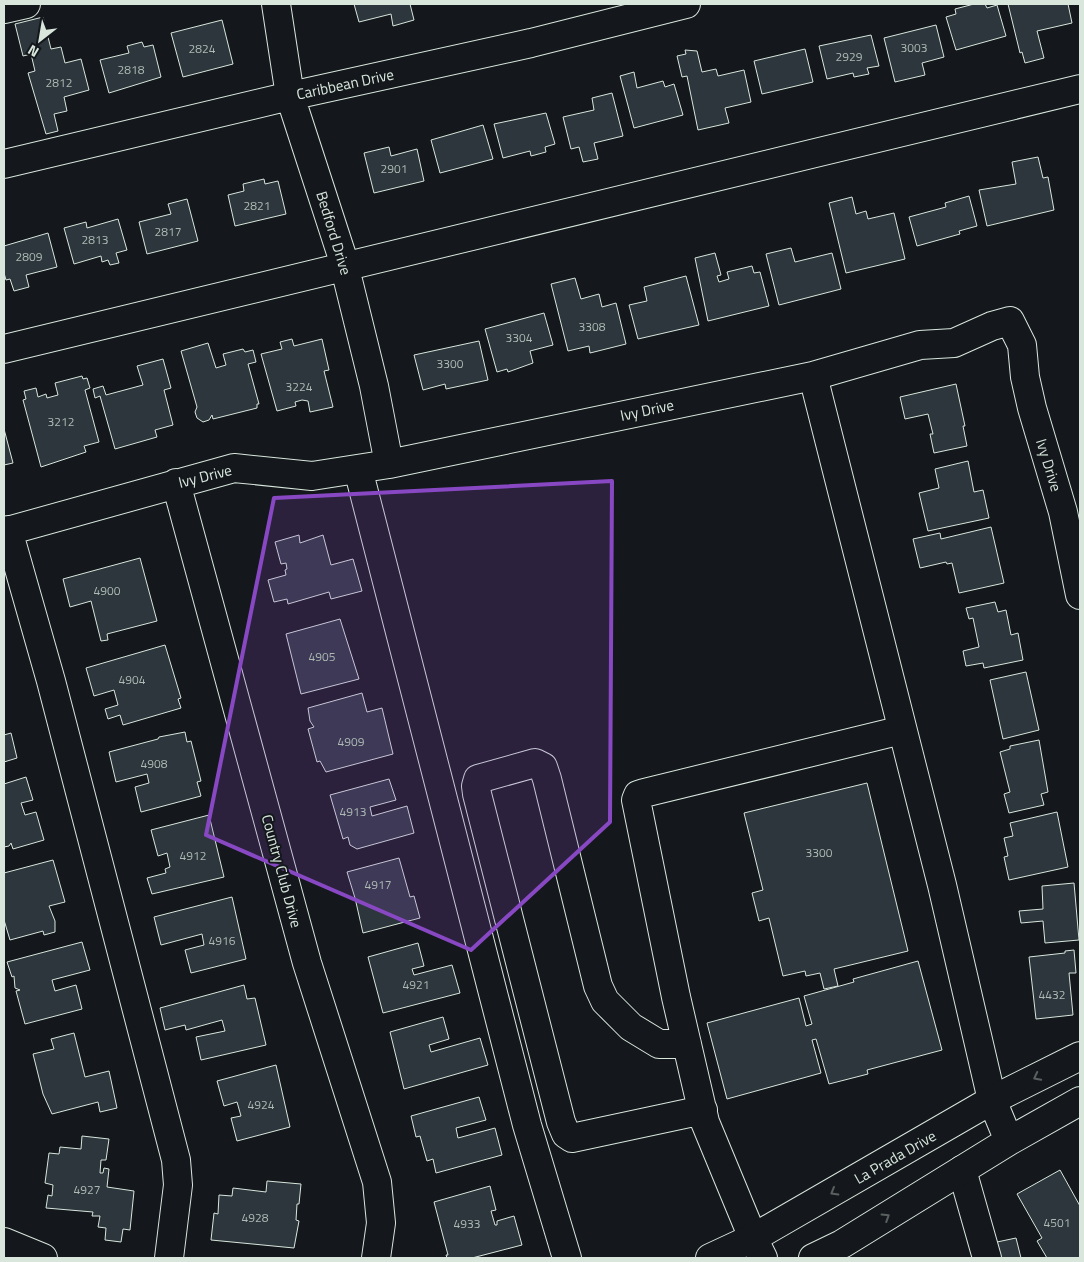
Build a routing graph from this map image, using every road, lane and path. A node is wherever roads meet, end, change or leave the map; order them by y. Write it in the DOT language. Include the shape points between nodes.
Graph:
graph roads {
  1 [pos="26,4"];
  2 [pos="276,4"];
  3 [pos="686,4"];
  4 [pos="4,9"];
  5 [pos="640,9"];
  6 [pos="1080,89"];
  7 [pos="290,96"];
  8 [pos="4,164"];
  9 [pos="345,266"];
  10 [pos="4,349"];
  11 [pos="813,376"];
  12 [pos="389,464"];
  13 [pos="358,469"];
  14 [pos="176,483"];
  15 [pos="6,531"];
  16 [pos="1080,595"];
  17 [pos="902,730"];
  18 [pos="687,1044"];
  19 [pos="1080,1056"];
  20 [pos="992,1100"];
  21 [pos="1080,1101"];
  22 [pos="703,1110"];
  23 [pos="1009,1141"];
  24 [pos="962,1170"];
  25 [pos="4,1242"];
  26 [pos="758,1248"];
  27 [pos="43,1258"];
  28 [pos="170,1258"];
  29 [pos="376,1258"];
  30 [pos="567,1258"];
  31 [pos="710,1258"];
  32 [pos="814,1258"];
  33 [pos="987,1258"];
  1 -- 4 [label="street"];
  2 -- 7 [label="street, Bedford Drive"];
  3 -- 5 [label="street, Caribbean Drive"];
  5 -- 7 [label="street, Caribbean Drive" via="530,43"];
  6 -- 9 [label="street"];
  7 -- 8 [label="street, Caribbean Drive"];
  7 -- 9 [label="street, Bedford Drive"];
  9 -- 10 [label="street"];
  9 -- 12 [label="street, Bedford Drive"];
  11 -- 12 [label="street, Ivy Drive"];
  11 -- 16 [label="street, Ivy Drive" via="920,345 954,343 1010,321 1022,345 1032,408 1063,512"];
  11 -- 17 [label="street"];
  12 -- 13 [label="street, Ivy Drive"];
  13 -- 14 [label="street, Ivy Drive" via="312,476 234,468"];
  13 -- 30 [label="street" via="528,1125"];
  14 -- 15 [label="street, Ivy Drive"];
  14 -- 29 [label="street, Country Club Drive" via="307,964 377,1182 381,1223"];
  15 -- 28 [label="street" via="54,691 176,1160 178,1185"];
  17 -- 18 [label="street" via="638,795 636,800"];
  17 -- 20 [label="street"];
  18 -- 22 [label="street"];
  18 -- 22 [label="street" via="659,1044 632,1027 605,1001 598,986 542,767 535,763 478,779 477,794 566,1134 572,1138"];
  19 -- 20 [label="street, La Prada Drive, one-way"];
  20 -- 23 [label="street"];
  20 -- 26 [label="street, La Prada Drive, one-way"];
  21 -- 23 [label="street"];
  22 -- 26 [label="street"];
  23 -- 24 [label="street"];
  32 -- 24 [label="street, one-way"];
  24 -- 33 [label="street"];
  25 -- 27 [label="street"];
  26 -- 31 [label="street, La Prada Drive"];
}
